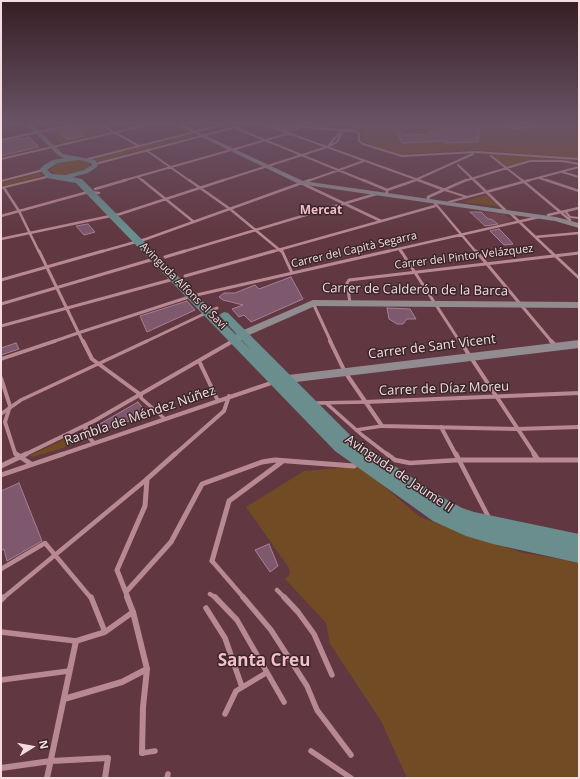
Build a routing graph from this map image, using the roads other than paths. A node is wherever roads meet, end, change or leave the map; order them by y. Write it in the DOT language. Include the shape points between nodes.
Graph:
graph roads {
  1 [pos="55,161"];
  2 [pos="91,161"];
  3 [pos="105,161"];
  4 [pos="161,161"];
  5 [pos="192,161"];
  6 [pos="258,161"];
  7 [pos="282,161"];
  8 [pos="316,161"];
  9 [pos="360,161"];
  10 [pos="368,161"];
  11 [pos="456,161"];
  12 [pos="498,161"];
  13 [pos="529,161"];
  14 [pos="95,164"];
  15 [pos="458,165"];
  16 [pos="579,165"];
  17 [pos="268,166"];
  18 [pos="170,168"];
  19 [pos="506,168"];
  20 [pos="43,170"];
  21 [pos="337,170"];
  22 [pos="562,171"];
  23 [pos="86,172"];
  24 [pos="50,176"];
  25 [pos="65,177"];
  26 [pos="138,177"];
  27 [pos="579,177"];
  28 [pos="471,178"];
  29 [pos="538,178"];
  30 [pos="417,180"];
  31 [pos="1,181"];
  32 [pos="303,182"];
  33 [pos="524,182"];
  34 [pos="2,188"];
  35 [pos="198,188"];
  36 [pos="444,190"];
  37 [pos="94,191"];
  38 [pos="579,191"];
  39 [pos="387,192"];
  40 [pos="486,192"];
  41 [pos="376,194"];
  42 [pos="468,198"];
  43 [pos="166,200"];
  44 [pos="449,202"];
  45 [pos="433,203"];
  46 [pos="344,204"];
  47 [pos="579,208"];
  48 [pos="230,209"];
  49 [pos="19,211"];
  50 [pos="507,211"];
  51 [pos="564,212"];
  52 [pos="116,215"];
  53 [pos="1,216"];
  54 [pos="545,216"];
  55 [pos="568,217"];
  56 [pos="579,218"];
  57 [pos="381,221"];
  58 [pos="194,222"];
  59 [pos="519,222"];
  60 [pos="579,225"];
  61 [pos="255,230"];
  62 [pos="29,233"];
  63 [pos="579,233"];
  64 [pos="461,235"];
  65 [pos="535,237"];
  66 [pos="1,239"];
  67 [pos="142,240"];
  68 [pos="281,250"];
  69 [pos="400,250"];
  70 [pos="579,253"];
  71 [pos="555,256"];
  72 [pos="160,258"];
  73 [pos="487,264"];
  74 [pos="46,268"];
  75 [pos="414,272"];
  76 [pos="292,273"];
  77 [pos="185,276"];
  78 [pos="579,278"];
  79 [pos="174,279"];
  80 [pos="1,280"];
  81 [pos="56,288"];
  82 [pos="203,294"];
  83 [pos="192,296"];
  84 [pos="313,303"];
  85 [pos="350,303"];
  86 [pos="1,304"];
  87 [pos="434,304"];
  88 [pos="522,305"];
  89 [pos="579,305"];
  90 [pos="68,308"];
  91 [pos="213,310"];
  92 [pos="1,326"];
  93 [pos="78,333"];
  94 [pos="239,337"];
  95 [pos="579,344"];
  96 [pos="556,346"];
  97 [pos="470,358"];
  98 [pos="1,359"];
  99 [pos="199,361"];
  100 [pos="96,364"];
  101 [pos="345,372"];
  102 [pos="1,378"];
  103 [pos="282,380"];
  104 [pos="579,393"];
  105 [pos="140,395"];
  106 [pos="229,396"];
  107 [pos="496,397"];
  108 [pos="218,401"];
  109 [pos="365,402"];
  110 [pos="326,403"];
  111 [pos="310,404"];
  112 [pos="10,406"];
  113 [pos="1,414"];
  114 [pos="163,418"];
  115 [pos="86,426"];
  116 [pos="382,426"];
  117 [pos="441,427"];
  118 [pos="579,427"];
  119 [pos="517,429"];
  120 [pos="356,430"];
  121 [pos="94,443"];
  122 [pos="18,457"];
  123 [pos="459,460"];
  124 [pos="538,460"];
  125 [pos="579,460"];
  126 [pos="284,461"];
  127 [pos="359,461"];
  128 [pos="32,464"];
  129 [pos="1,466"];
  130 [pos="1,475"];
  131 [pos="147,479"];
  132 [pos="492,524"];
  133 [pos="579,542"];
  134 [pos="579,554"];
  135 [pos="56,556"];
  136 [pos="212,561"];
  137 [pos="1,569"];
  138 [pos="277,590"];
  139 [pos="126,592"];
  140 [pos="210,594"];
  141 [pos="1,600"];
  142 [pos="206,608"];
  143 [pos="133,612"];
  144 [pos="1,632"];
  145 [pos="105,632"];
  146 [pos="76,641"];
  147 [pos="147,669"];
  148 [pos="70,671"];
  149 [pos="266,673"];
  150 [pos="332,675"];
  151 [pos="1,680"];
  152 [pos="242,687"];
  153 [pos="64,698"];
  154 [pos="284,702"];
  155 [pos="225,714"];
  156 [pos="155,751"];
  157 [pos="311,751"];
  158 [pos="142,753"];
  159 [pos="351,755"];
  160 [pos="51,761"];
  161 [pos="1,768"];
  162 [pos="47,778"];
  163 [pos="105,778"];
  164 [pos="351,778"];
  1 -- 20 [label="main road"];
  2 -- 14 [label="main road"];
  3 -- 14 [label="street"];
  4 -- 18 [label="street"];
  5 -- 18 [label="street"];
  6 -- 17 [label="main road"];
  7 -- 17 [label="street"];
  8 -- 21 [label="street"];
  9 -- 21 [label="street"];
  10 -- 30 [label="street"];
  11 -- 30 [label="street"];
  12 -- 19 [label="street"];
  13 -- 19 [label="street"];
  14 -- 23 [label="main road"];
  15 -- 28 [label="street"];
  16 -- 22 [label="street"];
  17 -- 32 [label="main road"];
  17 -- 35 [label="street"];
  18 -- 26 [label="street"];
  18 -- 35 [label="street"];
  19 -- 28 [label="street"];
  19 -- 33 [label="street"];
  20 -- 24 [label="main road"];
  20 -- 31 [label="street"];
  21 -- 32 [label="street"];
  21 -- 39 [label="street"];
  22 -- 27 [label="street"];
  22 -- 29 [label="street"];
  23 -- 25 [label="main road"];
  23 -- 37 [label="main road, Avinguda Alfons el Savi" via="85,179"];
  24 -- 25 [label="main road"];
  24 -- 34 [label="street"];
  25 -- 37 [label="main road, Avinguda Alfons el Savi" via="79,181"];
  26 -- 37 [label="street"];
  26 -- 43 [label="street"];
  28 -- 36 [label="street"];
  28 -- 40 [label="street"];
  29 -- 33 [label="street"];
  29 -- 38 [label="street"];
  30 -- 36 [label="street"];
  30 -- 39 [label="street"];
  32 -- 39 [label="main road"];
  32 -- 41 [label="main road"];
  32 -- 46 [label="street"];
  32 -- 48 [label="street"];
  33 -- 40 [label="street"];
  33 -- 51 [label="street"];
  34 -- 49 [label="street"];
  35 -- 43 [label="street"];
  35 -- 48 [label="street"];
  36 -- 42 [label="street"];
  36 -- 45 [label="street" via="428,197"];
  37 -- 49 [label="street"];
  37 -- 52 [label="main road, Avinguda Alfons el Savi"];
  39 -- 41 [label="street"];
  39 -- 45 [label="main road"];
  40 -- 42 [label="street"];
  40 -- 50 [label="street"];
  41 -- 45 [label="main road"];
  41 -- 46 [label="street"];
  42 -- 44 [label="street"];
  43 -- 52 [label="street"];
  43 -- 58 [label="street"];
  44 -- 45 [label="main road"];
  44 -- 50 [label="main road"];
  45 -- 50 [label="main road"];
  45 -- 57 [label="street"];
  45 -- 64 [label="street"];
  46 -- 57 [label="street"];
  46 -- 61 [label="street"];
  47 -- 51 [label="street, Carrer del Capità Segarra"];
  48 -- 58 [label="street"];
  48 -- 61 [label="street"];
  49 -- 53 [label="street"];
  49 -- 62 [label="street"];
  50 -- 54 [label="main road"];
  50 -- 59 [label="street"];
  51 -- 54 [label="street, Carrer del Capità Segarra"];
  51 -- 55 [label="street"];
  52 -- 62 [label="street"];
  52 -- 67 [label="main road, Avinguda Alfons el Savi"];
  54 -- 55 [label="main road"];
  54 -- 59 [label="street, Carrer del Capità Segarra"];
  54 -- 60 [label="main road"];
  55 -- 56 [label="street"];
  55 -- 60 [label="main road"];
  57 -- 68 [label="street"];
  58 -- 67 [label="street"];
  59 -- 64 [label="street, Carrer del Capità Segarra"];
  59 -- 65 [label="street"];
  61 -- 68 [label="street"];
  61 -- 72 [label="street"];
  62 -- 66 [label="street"];
  62 -- 74 [label="street"];
  63 -- 65 [label="street"];
  64 -- 69 [label="street, Carrer del Capità Segarra"];
  64 -- 73 [label="street"];
  65 -- 71 [label="street"];
  67 -- 72 [label="main road, Avinguda Alfons el Savi"];
  67 -- 74 [label="street"];
  68 -- 76 [label="street"];
  68 -- 77 [label="street"];
  69 -- 75 [label="street"];
  69 -- 76 [label="street, Carrer del Capità Segarra"];
  70 -- 71 [label="street, Carrer del Pintor Velázquez"];
  71 -- 73 [label="street, Carrer del Pintor Velázquez"];
  71 -- 78 [label="street"];
  72 -- 77 [label="main road, Avinguda Alfons el Savi"];
  72 -- 79 [label="main road, Avinguda Alfons el Savi"];
  72 -- 81 [label="street"];
  73 -- 75 [label="street, Carrer del Pintor Velázquez"];
  73 -- 88 [label="street"];
  74 -- 80 [label="street"];
  74 -- 81 [label="street"];
  75 -- 85 [label="street, Carrer del Pintor Velázquez" via="351,280 347,283"];
  75 -- 87 [label="street"];
  76 -- 82 [label="street, Carrer del Capità Segarra"];
  77 -- 82 [label="main road, Avinguda Alfons el Savi"];
  79 -- 83 [label="main road, Avinguda Alfons el Savi"];
  79 -- 90 [label="street"];
  81 -- 86 [label="street"];
  81 -- 90 [label="street"];
  82 -- 83 [label="street, Carrer del Capità Segarra"];
  82 -- 91 [label="main road, Avinguda Alfons el Savi"];
  83 -- 91 [label="main road, Avinguda Alfons el Savi"];
  83 -- 93 [label="street, Carrer del Capità Segarra"];
  84 -- 85 [label="main road, Carrer de Calderón de la Barca"];
  84 -- 94 [label="main road, Carrer de Calderón de la Barca"];
  84 -- 101 [label="street"];
  85 -- 87 [label="main road, Carrer de Calderón de la Barca"];
  87 -- 88 [label="main road, Carrer de Calderón de la Barca"];
  87 -- 97 [label="street"];
  88 -- 89 [label="main road, Carrer de Calderón de la Barca"];
  88 -- 96 [label="street"];
  90 -- 92 [label="street"];
  90 -- 93 [label="street"];
  91 -- 94 [label="main road, Avinguda Alfons el Savi"];
  91 -- 100 [label="street"];
  93 -- 98 [label="street"];
  93 -- 100 [label="street"];
  94 -- 99 [label="street"];
  94 -- 103 [label="main road, Avinguda Alfons el Savi"];
  95 -- 96 [label="main road, Carrer de Sant Vicent"];
  96 -- 97 [label="main road, Carrer de Sant Vicent"];
  97 -- 101 [label="main road, Carrer de Sant Vicent"];
  97 -- 107 [label="street"];
  99 -- 105 [label="street"];
  99 -- 108 [label="street"];
  100 -- 105 [label="street"];
  100 -- 112 [label="street"];
  101 -- 103 [label="main road, Carrer de Sant Vicent"];
  101 -- 109 [label="street"];
  102 -- 112 [label="street"];
  103 -- 106 [label="street, Rambla de Méndez Núñez"];
  103 -- 111 [label="main road, Avinguda de Jaume II"];
  103 -- 127 [label="main road, Avinguda de Jaume II" via="340,447"];
  104 -- 107 [label="street, Carrer de Díaz Moreu"];
  105 -- 114 [label="street"];
  105 -- 115 [label="street"];
  106 -- 108 [label="street, Rambla de Méndez Núñez"];
  106 -- 131 [label="street" via="224,411"];
  107 -- 109 [label="street, Carrer de Díaz Moreu"];
  107 -- 119 [label="street"];
  108 -- 114 [label="street, Rambla de Méndez Núñez"];
  109 -- 110 [label="street, Carrer de Díaz Moreu"];
  109 -- 116 [label="street"];
  110 -- 111 [label="street, Carrer de Díaz Moreu"];
  110 -- 120 [label="street"];
  111 -- 132 [label="main road, Avinguda de Jaume II" via="349,443 429,498 456,513"];
  112 -- 113 [label="street"];
  112 -- 122 [label="street" via="5,422"];
  114 -- 121 [label="street, Rambla de Méndez Núñez"];
  115 -- 121 [label="street" via="85,433"];
  115 -- 122 [label="street"];
  116 -- 117 [label="street"];
  116 -- 120 [label="street"];
  117 -- 119 [label="street"];
  117 -- 123 [label="street"];
  118 -- 119 [label="street"];
  119 -- 124 [label="street"];
  120 -- 123 [label="street" via="395,460 410,463"];
  121 -- 128 [label="street, Rambla de Méndez Núñez"];
  122 -- 128 [label="street"];
  122 -- 129 [label="street"];
  123 -- 124 [label="street"];
  123 -- 132 [label="street"];
  124 -- 125 [label="street"];
  126 -- 127 [label="street" via="354,466"];
  126 -- 136 [label="street" via="230,501"];
  126 -- 139 [label="street" via="262,462 202,484 170,542"];
  127 -- 134 [label="main road, Avinguda de Jaume II" via="439,516 466,528"];
  128 -- 130 [label="street, Rambla de Méndez Núñez"];
  131 -- 135 [label="street"];
  131 -- 139 [label="street" via="145,506 117,570"];
  132 -- 133 [label="main road, Avinguda de Jaume II"];
  135 -- 137 [label="street" via="45,543"];
  135 -- 141 [label="street"];
  135 -- 145 [label="street" via="92,599"];
  136 -- 159 [label="street" via="271,630 307,686 317,710"];
  138 -- 150 [label="street" via="314,634"];
  139 -- 143 [label="street"];
  140 -- 149 [label="street" via="237,620"];
  142 -- 152 [label="street" via="225,638"];
  143 -- 145 [label="street"];
  143 -- 147 [label="street"];
  144 -- 146 [label="street"];
  145 -- 146 [label="street"];
  146 -- 148 [label="street"];
  147 -- 153 [label="street" via="122,682"];
  147 -- 158 [label="street"];
  148 -- 151 [label="street"];
  148 -- 153 [label="street"];
  149 -- 152 [label="street"];
  149 -- 154 [label="street"];
  152 -- 155 [label="street" via="236,691"];
  153 -- 160 [label="street"];
  156 -- 158 [label="street"];
  157 -- 164 [label="street"];
  160 -- 161 [label="street"];
  160 -- 162 [label="street"];
  160 -- 163 [label="street" via="108,758"];
}
